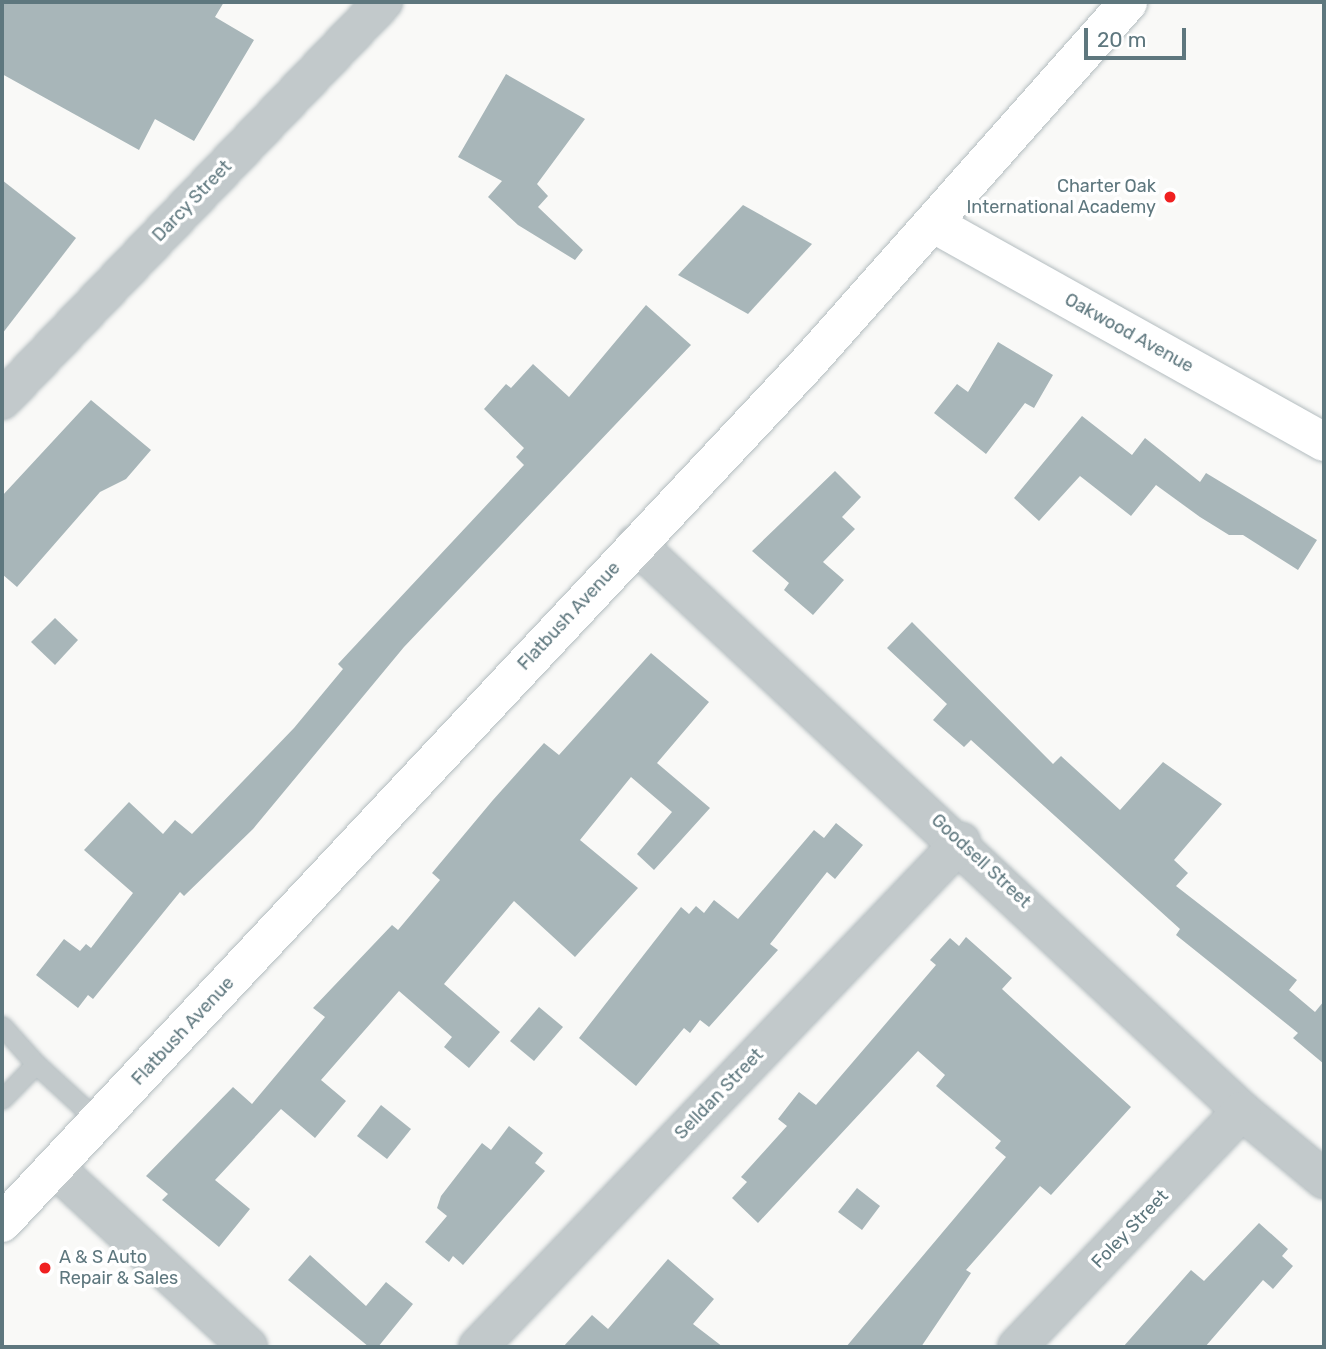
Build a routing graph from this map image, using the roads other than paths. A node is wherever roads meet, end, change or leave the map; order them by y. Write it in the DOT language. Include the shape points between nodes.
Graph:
graph roads {
  1 [pos="383,2"];
  2 [pos="1128,2"];
  3 [pos="934,224"];
  4 [pos="2,400"];
  5 [pos="1324,442"];
  6 [pos="636,544"];
  7 [pos="961,842"];
  8 [pos="2,1026"];
  9 [pos="36,1064"];
  10 [pos="2,1099"];
  11 [pos="1242,1111"];
  12 [pos="99,1122"];
  13 [pos="55,1168"];
  14 [pos="1324,1179"];
  15 [pos="2,1223"];
  16 [pos="248,1347"];
  17 [pos="478,1347"];
  18 [pos="1017,1347"];
  1 -- 4 [label="street, Darcy Street"];
  2 -- 3 [label="street, Flatbush Avenue"];
  3 -- 5 [label="street, Oakwood Avenue"];
  3 -- 6 [label="street, Flatbush Avenue"];
  6 -- 7 [label="street, Goodsell Street"];
  6 -- 12 [label="street, Flatbush Avenue"];
  7 -- 11 [label="street, Goodsell Street"];
  7 -- 17 [label="street, Selldan Street"];
  8 -- 9 [label="lane"];
  9 -- 10 [label="lane"];
  9 -- 12 [label="lane"];
  11 -- 14 [label="street, Goodsell Street"];
  11 -- 18 [label="street, Foley Street"];
  12 -- 13 [label="street, Flatbush Avenue"];
  13 -- 15 [label="street, Flatbush Avenue"];
  13 -- 16 [label="street"];
}
